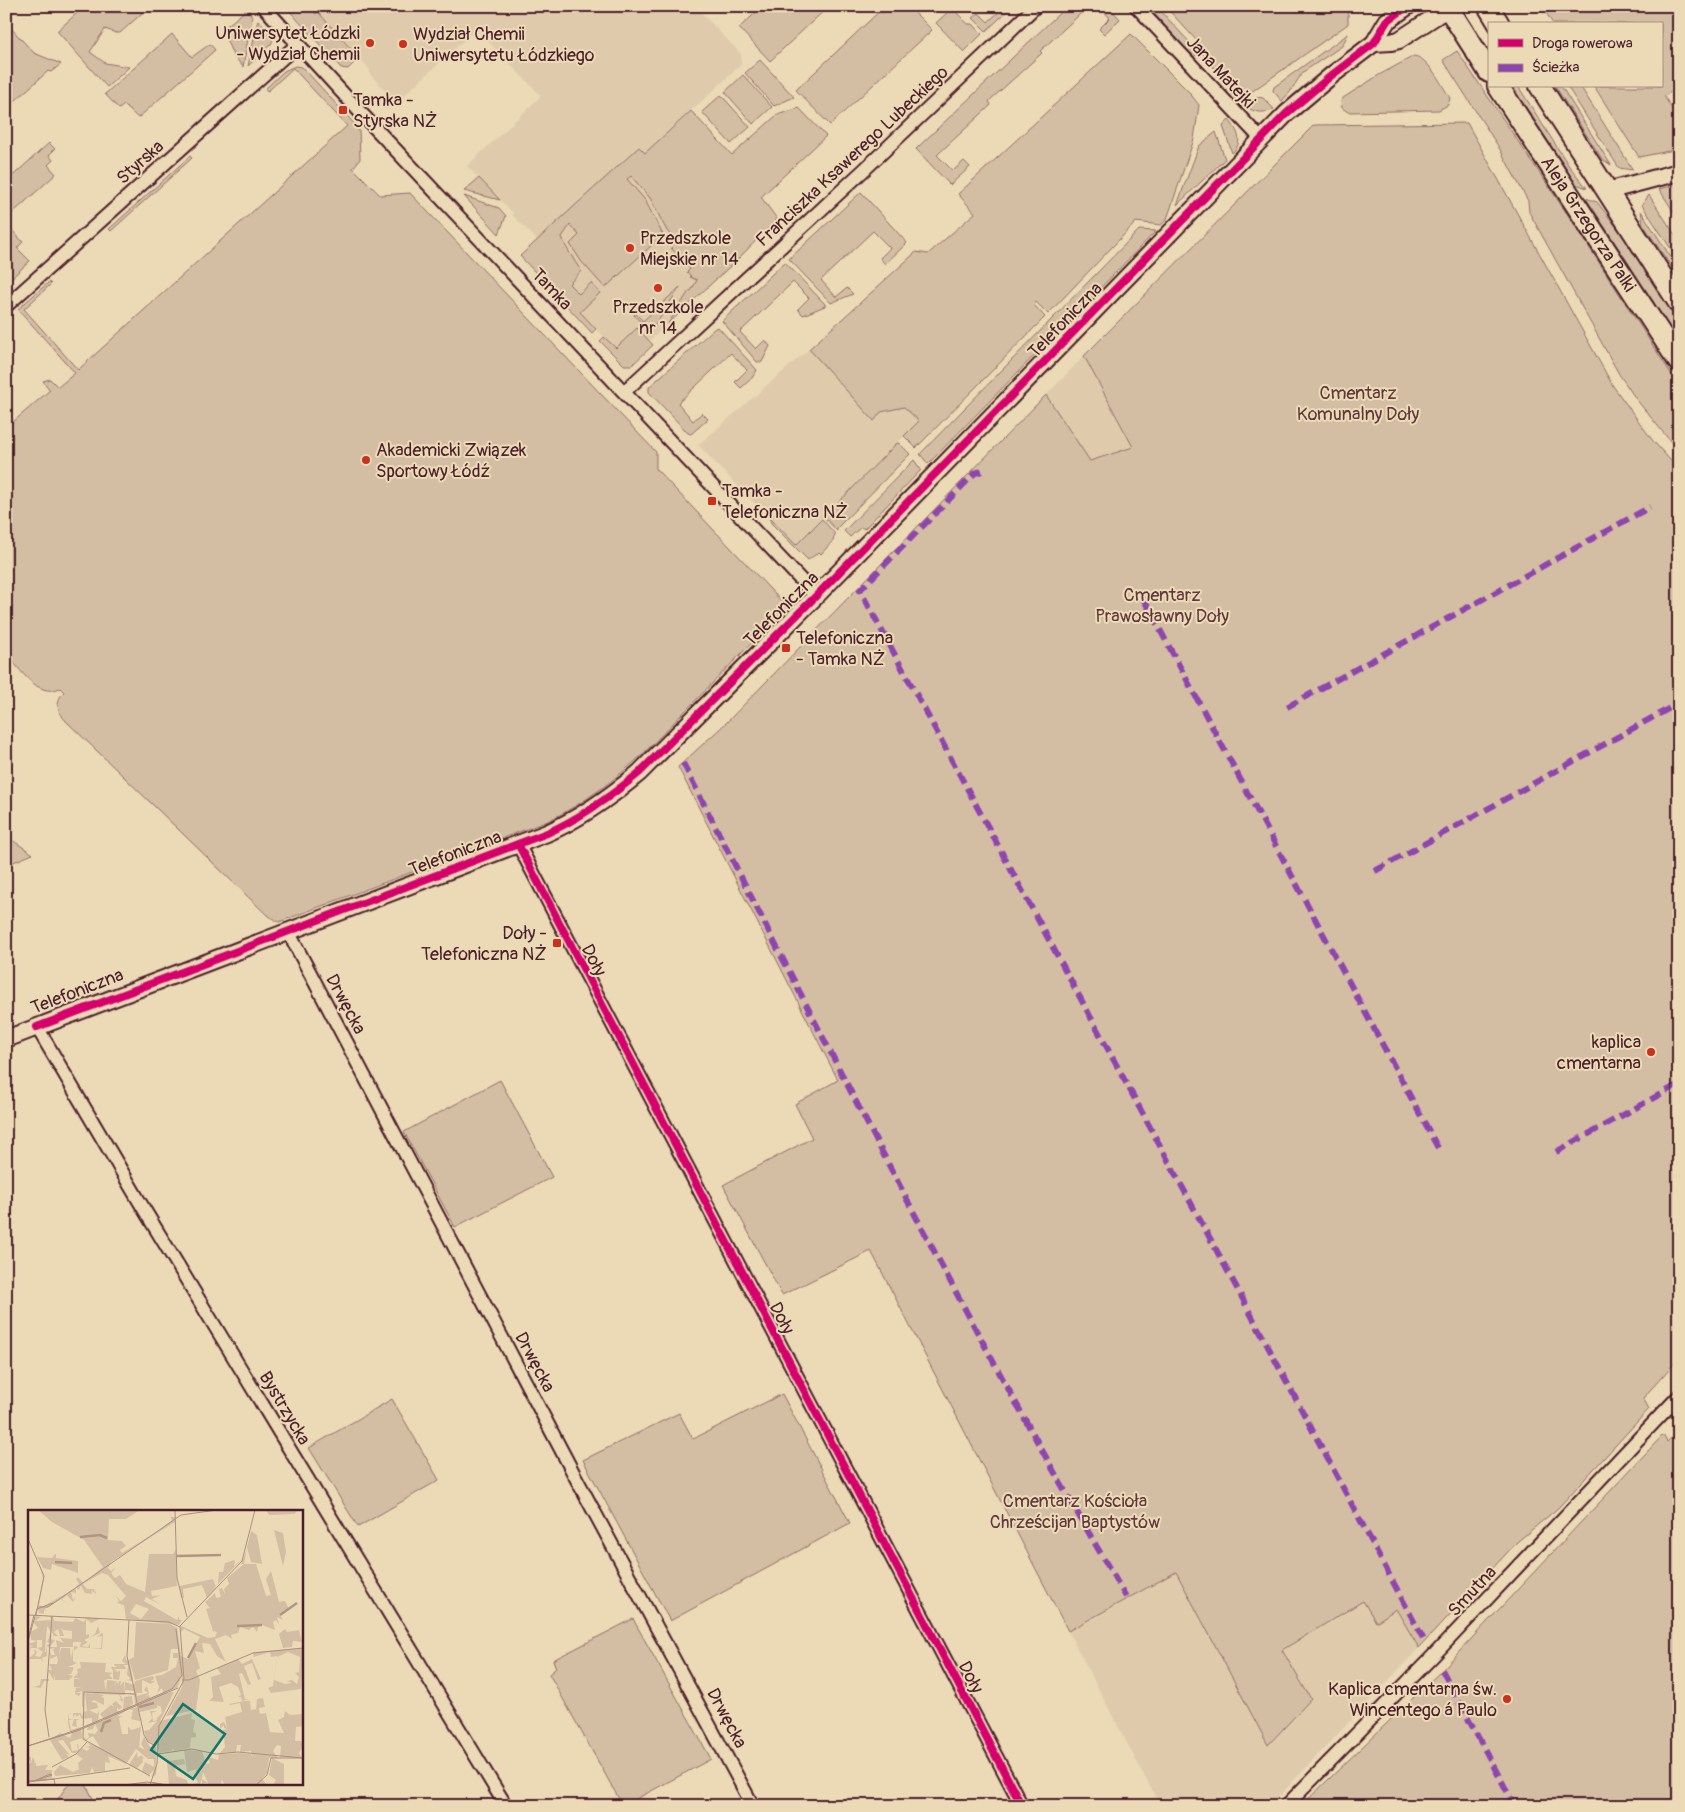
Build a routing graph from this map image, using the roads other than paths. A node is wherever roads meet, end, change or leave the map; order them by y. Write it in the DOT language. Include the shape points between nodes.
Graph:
graph roads {
  1 [pos="263,6"];
  2 [pos="1036,6"];
  3 [pos="1136,6"];
  4 [pos="1408,6"];
  5 [pos="1488,6"];
  6 [pos="1448,7"];
  7 [pos="1498,22"];
  8 [pos="1374,43"];
  9 [pos="298,44"];
  10 [pos="1488,70"];
  11 [pos="1499,88"];
  12 [pos="1541,88"];
  13 [pos="1261,139"];
  14 [pos="1679,172"];
  15 [pos="1607,191"];
  16 [pos="9,298"];
  17 [pos="1679,302"];
  18 [pos="1679,362"];
  19 [pos="625,391"];
  20 [pos="816,596"];
  21 [pos="518,844"];
  22 [pos="289,933"];
  23 [pos="38,1027"];
  24 [pos="6,1039"];
  25 [pos="1679,1396"];
  26 [pos="506,1806"];
  27 [pos="753,1806"];
  28 [pos="1022,1806"];
  29 [pos="1286,1806"];
  1 -- 9 [label="street, Tamka"];
  2 -- 19 [label="street, Franciszka Ksawerego Lubeckiego"];
  3 -- 13 [label="street, Jana Matejki"];
  4 -- 8 [label="street, Telefoniczna" via="1387,21"];
  5 -- 7 [label="main road"];
  6 -- 8 [label="street" via="1399,40"];
  6 -- 10 [label="main road"];
  8 -- 13 [label="street, Telefoniczna" via="1311,92"];
  9 -- 16 [label="street, Styrska"];
  9 -- 19 [label="street, Tamka"];
  11 -- 18 [label="main road, Aleja Grzegorza Palki"];
  12 -- 15 [label="main road, Aleja Grzegorza Palki"];
  13 -- 20 [label="street, Telefoniczna"];
  14 -- 15 [label="street"];
  15 -- 17 [label="main road, Aleja Grzegorza Palki"];
  19 -- 20 [label="street, Tamka"];
  20 -- 21 [label="street, Telefoniczna" via="639,773 587,813"];
  21 -- 22 [label="street, Telefoniczna"];
  21 -- 28 [label="street, Doły"];
  22 -- 23 [label="street, Telefoniczna"];
  22 -- 27 [label="street, Drwęcka"];
  23 -- 24 [label="street, Telefoniczna"];
  23 -- 26 [label="street, Bystrzycka" via="145,1211"];
  25 -- 29 [label="street, Smutna"];
}
